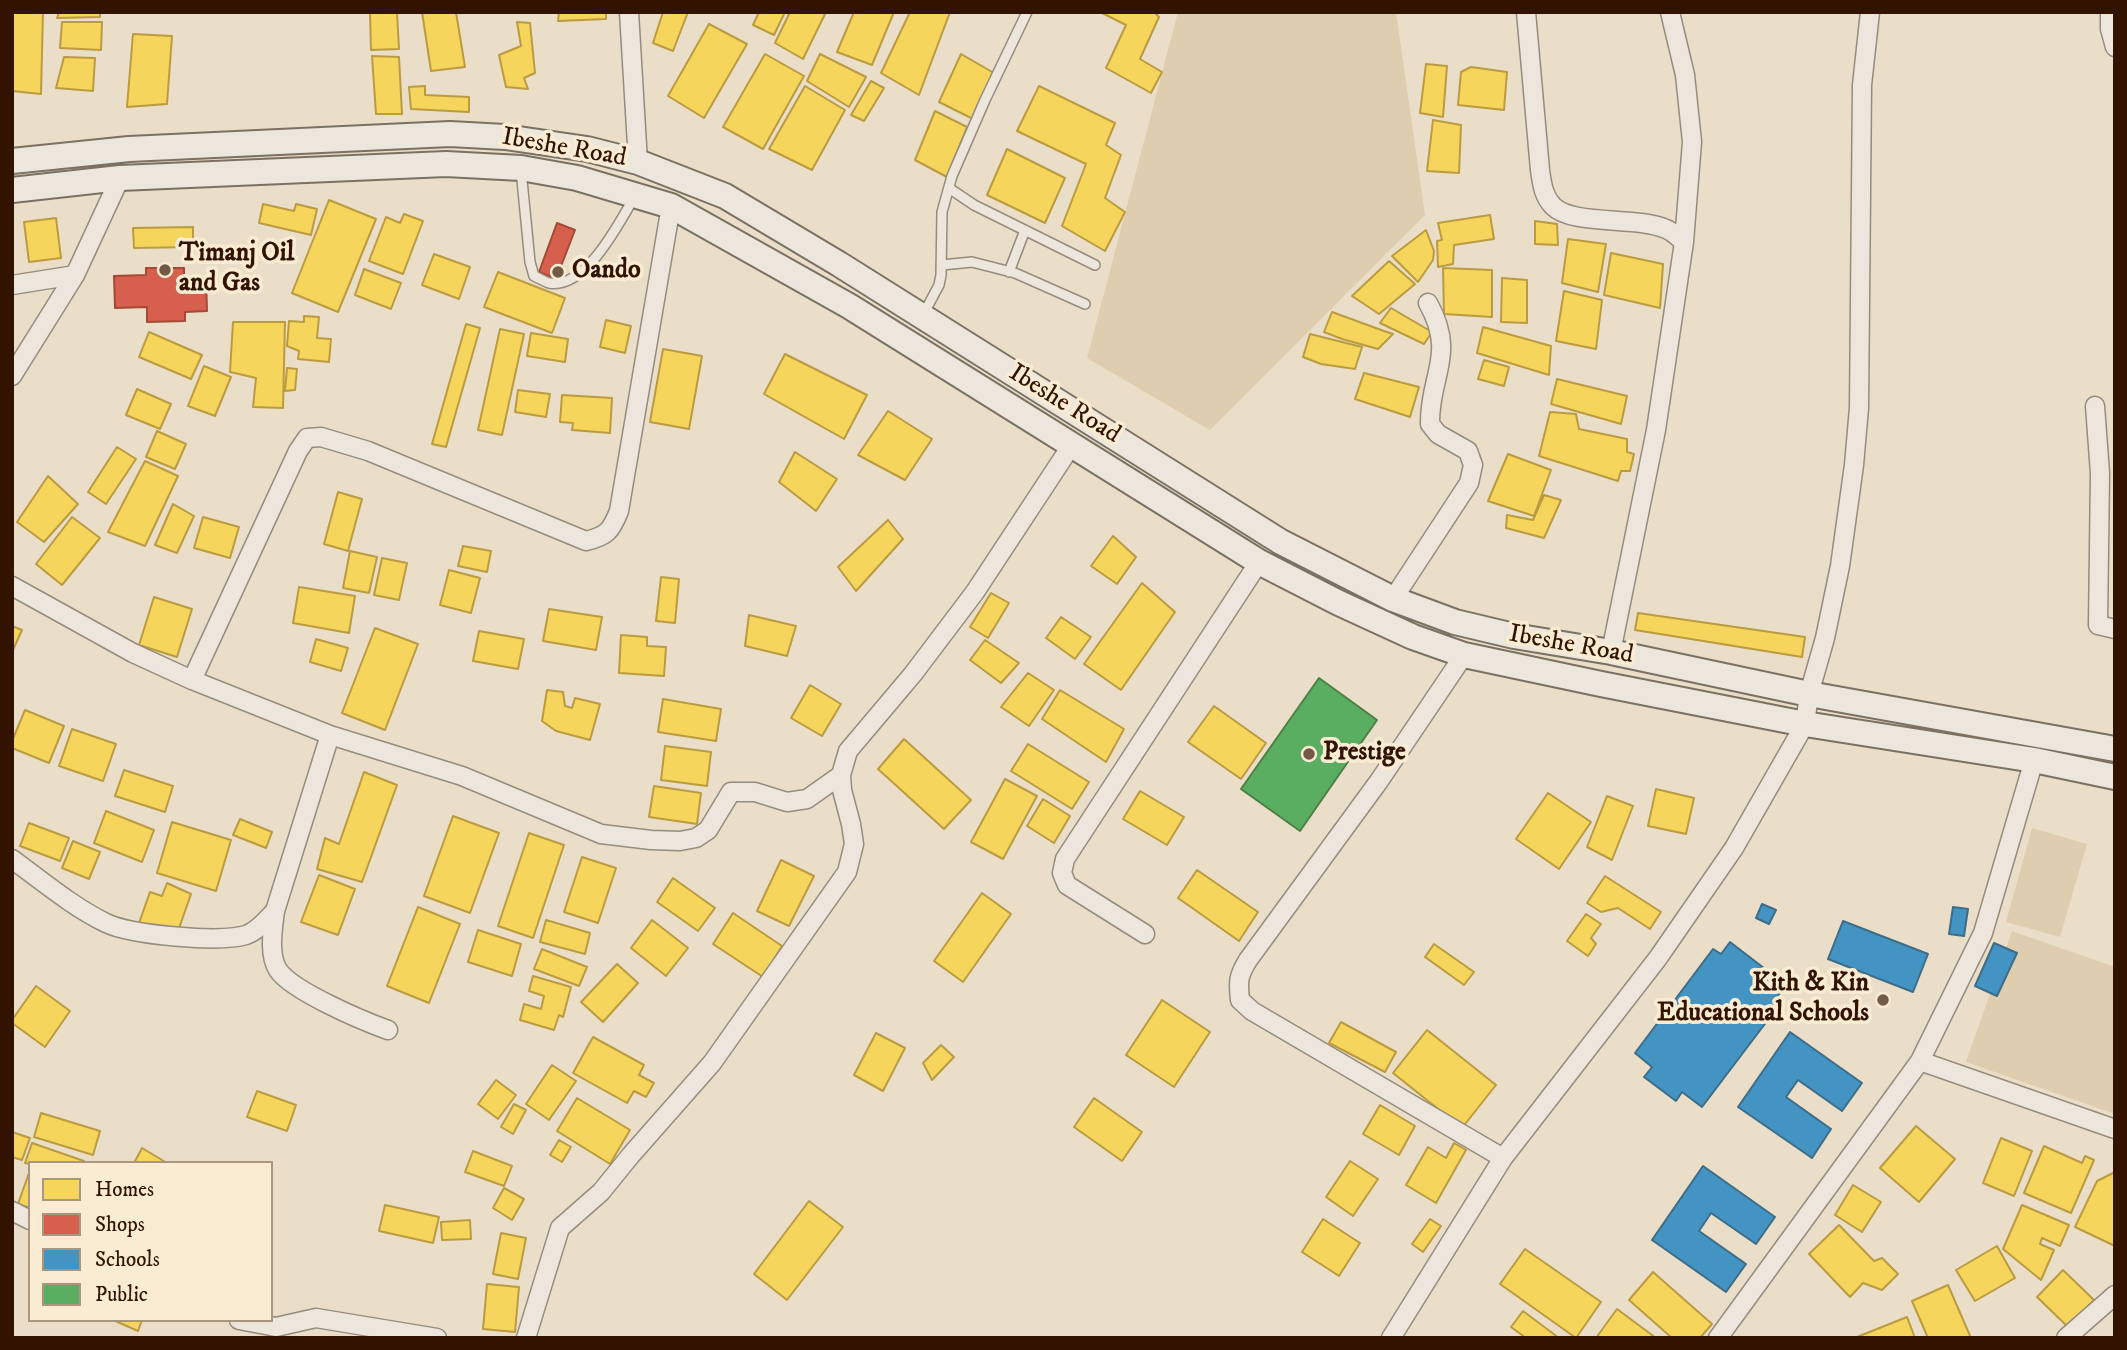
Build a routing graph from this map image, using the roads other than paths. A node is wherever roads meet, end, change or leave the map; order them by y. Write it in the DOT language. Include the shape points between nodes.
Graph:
graph roads {
  1 [pos="629,12"];
  2 [pos="1027,12"];
  3 [pos="1526,12"];
  4 [pos="1670,12"];
  5 [pos="1870,12"];
  6 [pos="2110,12"];
  7 [pos="2115,47"];
  8 [pos="12,162"];
  9 [pos="638,162"];
  10 [pos="521,168"];
  11 [pos="120,177"];
  12 [pos="948,188"];
  13 [pos="12,190"];
  14 [pos="636,194"];
  15 [pos="671,206"];
  16 [pos="1025,230"];
  17 [pos="1684,242"];
  18 [pos="942,265"];
  19 [pos="1095,265"];
  20 [pos="1009,272"];
  21 [pos="75,275"];
  22 [pos="12,285"];
  23 [pos="1429,303"];
  24 [pos="1085,304"];
  25 [pos="922,316"];
  26 [pos="12,376"];
  27 [pos="2095,405"];
  28 [pos="1071,446"];
  29 [pos="2108,476"];
  30 [pos="1259,562"];
  31 [pos="12,586"];
  32 [pos="1393,599"];
  33 [pos="2115,629"];
  34 [pos="1611,652"];
  35 [pos="1464,655"];
  36 [pos="192,680"];
  37 [pos="1810,694"];
  38 [pos="1805,723"];
  39 [pos="330,735"];
  40 [pos="2115,749"];
  41 [pos="2034,760"];
  42 [pos="841,775"];
  43 [pos="2115,777"];
  44 [pos="12,859"];
  45 [pos="275,911"];
  46 [pos="1145,934"];
  47 [pos="388,1030"];
  48 [pos="1920,1061"];
  49 [pos="2115,1129"];
  50 [pos="1503,1158"];
  51 [pos="12,1211"];
  52 [pos="28,1219"];
  53 [pos="2115,1295"];
  54 [pos="251,1322"];
  55 [pos="437,1338"];
  56 [pos="526,1338"];
  57 [pos="1391,1338"];
  58 [pos="1718,1338"];
  59 [pos="2066,1338"];
  1 -- 9 [label="street"];
  2 -- 12 [label="lane"];
  3 -- 17 [label="street" via="1540,170 1544,191 1554,207 1579,217 1651,224"];
  4 -- 17 [label="street" via="1691,121"];
  5 -- 37 [label="street" via="1863,85 1859,408 1854,465 1840,566"];
  6 -- 7 [label="street"];
  8 -- 9 [label="main road, Ibeshe Road" via="129,149 450,134 587,149"];
  9 -- 25 [label="main road, Ibeshe Road" via="725,196"];
  10 -- 11 [label="main road, Ibeshe Road" via="446,164"];
  10 -- 14 [label="main road, Ibeshe Road"];
  10 -- 14 [label="lane" via="530,262 534,276 549,283 565,283 585,269"];
  11 -- 13 [label="main road, Ibeshe Road"];
  11 -- 21 [label="street"];
  12 -- 16 [label="lane"];
  12 -- 18 [label="lane" via="942,212"];
  14 -- 15 [label="main road, Ibeshe Road"];
  15 -- 28 [label="main road, Ibeshe Road" via="849,306"];
  15 -- 36 [label="street" via="618,511 602,537 586,541 368,451 321,436 307,438"];
  16 -- 19 [label="lane"];
  16 -- 20 [label="lane"];
  17 -- 34 [label="street" via="1656,430"];
  18 -- 20 [label="lane" via="972,262"];
  18 -- 25 [label="lane" via="939,285"];
  20 -- 24 [label="lane"];
  21 -- 22 [label="street"];
  21 -- 26 [label="street"];
  23 -- 32 [label="street" via="1438,320 1442,346 1430,424 1438,434 1468,451 1473,465 1469,483"];
  25 -- 32 [label="main road, Ibeshe Road" via="1281,542"];
  27 -- 29 [label="street"];
  28 -- 30 [label="main road, Ibeshe Road"];
  28 -- 42 [label="street" via="975,592 848,751"];
  29 -- 33 [label="street" via="2098,625"];
  30 -- 35 [label="main road, Ibeshe Road" via="1388,626"];
  30 -- 46 [label="street" via="1065,859 1062,873 1067,885"];
  31 -- 36 [label="street"];
  32 -- 34 [label="main road, Ibeshe Road" via="1455,622"];
  34 -- 37 [label="main road, Ibeshe Road"];
  35 -- 38 [label="main road, Ibeshe Road"];
  35 -- 50 [label="street" via="1248,960 1239,974 1238,987 1240,1000 1252,1011"];
  36 -- 39 [label="street"];
  37 -- 38 [label="street"];
  37 -- 40 [label="main road, Ibeshe Road"];
  38 -- 41 [label="main road, Ibeshe Road"];
  38 -- 50 [label="street" via="1734,848 1665,947"];
  39 -- 42 [label="street" via="462,776 601,834 631,839 696,838 708,830 731,792 755,792 787,802 807,799"];
  39 -- 45 [label="street"];
  41 -- 43 [label="main road, Ibeshe Road"];
  41 -- 48 [label="street" via="1983,933"];
  42 -- 56 [label="street" via="854,844 847,872 712,1063 601,1192 560,1228"];
  44 -- 45 [label="street" via="109,924 146,933 212,938 246,935"];
  45 -- 47 [label="street" via="273,939 279,971 307,992"];
  48 -- 49 [label="street"];
  48 -- 58 [label="street"];
  50 -- 57 [label="street"];
  51 -- 52 [label="street"];
  53 -- 59 [label="street"];
  54 -- 55 [label="street" via="276,1326 316,1318"];
}
